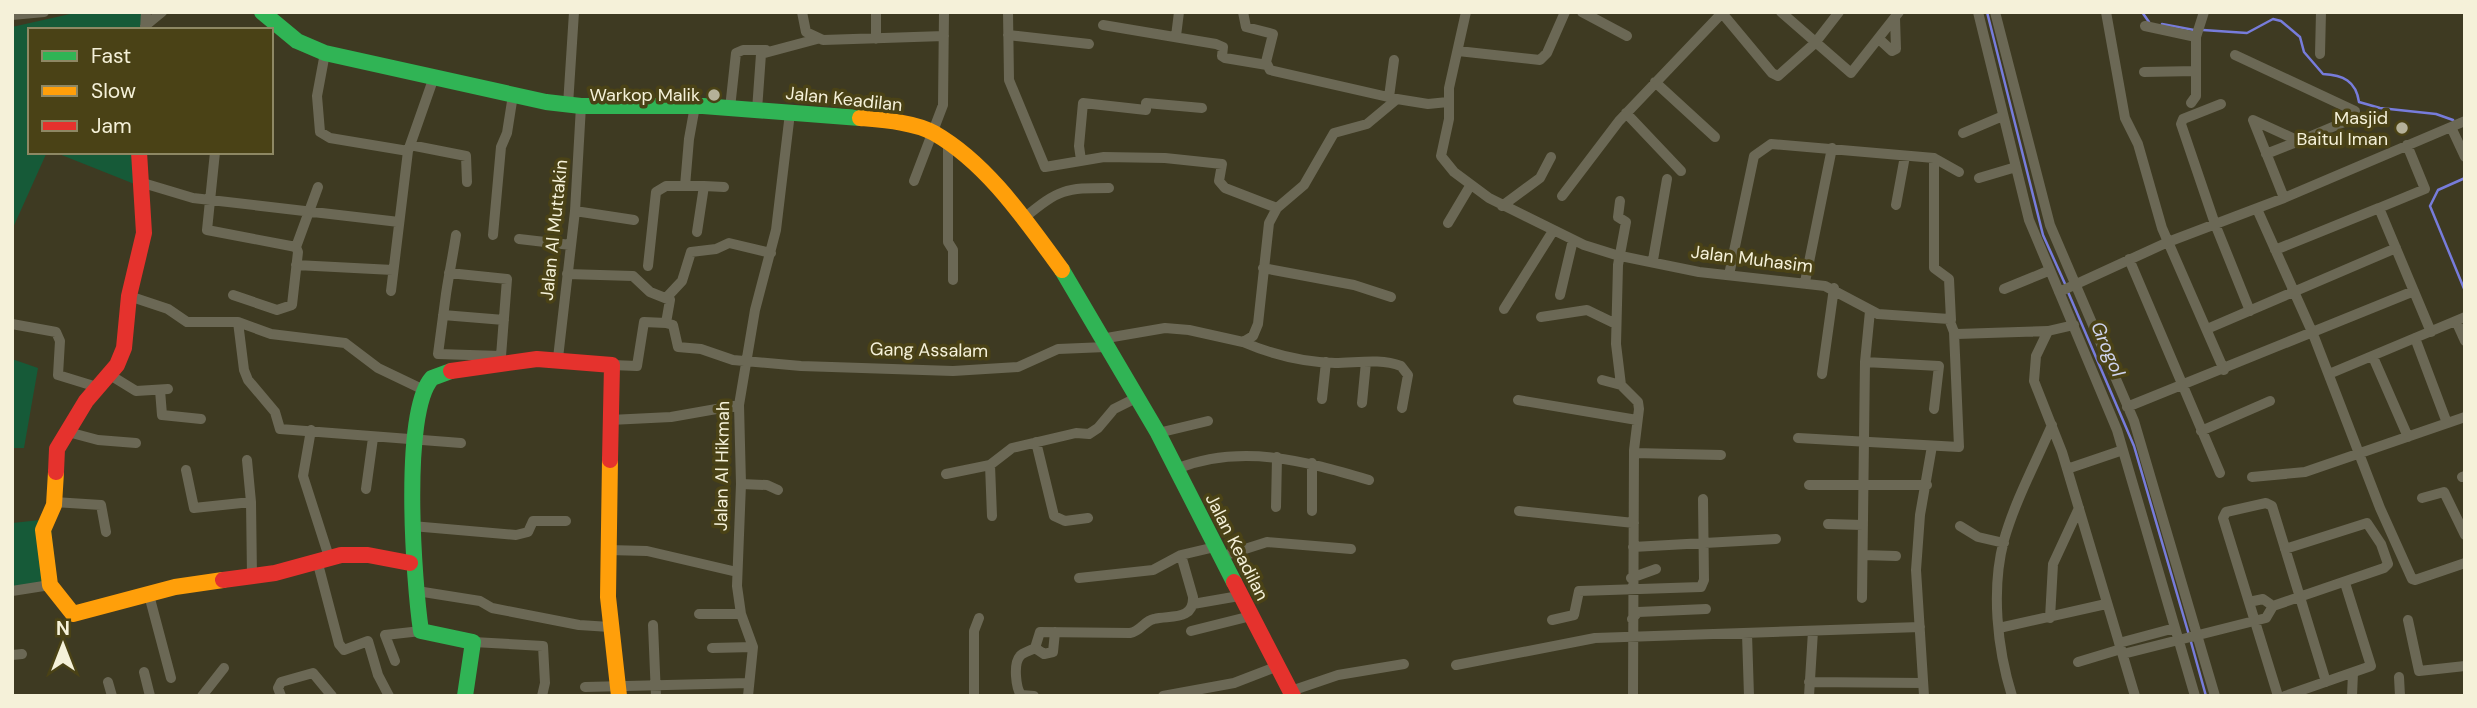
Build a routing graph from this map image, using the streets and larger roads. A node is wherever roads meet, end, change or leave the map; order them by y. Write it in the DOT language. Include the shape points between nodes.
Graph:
graph roads {
  1 [pos="44,12"];
  2 [pos="146,12"];
  3 [pos="162,12"];
  4 [pos="262,12"];
  5 [pos="574,12"];
  6 [pos="802,12"];
  7 [pos="876,12"];
  8 [pos="944,12"];
  9 [pos="1008,12"];
  10 [pos="1179,12"];
  11 [pos="1243,12"];
  12 [pos="1466,12"];
  13 [pos="1565,12"];
  14 [pos="1582,12"];
  15 [pos="1781,12"];
  16 [pos="1839,12"];
  17 [pos="1978,12"];
  18 [pos="1995,12"];
  19 [pos="2106,12"];
  20 [pos="2321,12"];
  21 [pos="1723,13"];
  22 [pos="12,15"];
  23 [pos="1897,15"];
  24 [pos="1103,25"];
  25 [pos="2145,26"];
  26 [pos="145,28"];
  27 [pos="2200,28"];
  28 [pos="1008,35"];
  29 [pos="944,36"];
  30 [pos="1176,36"];
  31 [pos="1627,36"];
  32 [pos="1879,38"];
  33 [pos="817,39"];
  34 [pos="876,39"];
  35 [pos="1815,43"];
  36 [pos="1089,44"];
  37 [pos="766,50"];
  38 [pos="1458,51"];
  39 [pos="325,53"];
  40 [pos="2319,54"];
  41 [pos="2235,55"];
  42 [pos="1394,60"];
  43 [pos="1267,65"];
  44 [pos="2196,71"];
  45 [pos="2144,72"];
  46 [pos="434,77"];
  47 [pos="1655,82"];
  48 [pos="513,95"];
  49 [pos="1393,98"];
  50 [pos="1448,102"];
  51 [pos="2191,103"];
  52 [pos="2221,104"];
  53 [pos="575,105"];
  54 [pos="690,106"];
  55 [pos="730,108"];
  56 [pos="1202,108"];
  57 [pos="757,110"];
  58 [pos="790,113"];
  59 [pos="1626,113"];
  60 [pos="2003,116"];
  61 [pos="2465,121"];
  62 [pos="2451,127"];
  63 [pos="932,132"];
  64 [pos="1964,133"];
  65 [pos="1715,137"];
  66 [pos="2300,141"];
  67 [pos="948,144"];
  68 [pos="2407,145"];
  69 [pos="409,148"];
  70 [pos="1832,148"];
  71 [pos="139,154"];
  72 [pos="215,154"];
  73 [pos="2266,154"];
  74 [pos="1905,156"];
  75 [pos="1551,157"];
  76 [pos="2465,157"];
  77 [pos="1934,158"];
  78 [pos="1081,160"];
  79 [pos="2016,167"];
  80 [pos="1681,171"];
  81 [pos="1959,172"];
  82 [pos="1979,178"];
  83 [pos="1667,179"];
  84 [pos="915,181"];
  85 [pos="467,182"];
  86 [pos="143,183"];
  87 [pos="685,186"];
  88 [pos="704,186"];
  89 [pos="1470,186"];
  90 [pos="318,187"];
  91 [pos="724,187"];
  92 [pos="1109,188"];
  93 [pos="1562,196"];
  94 [pos="2284,198"];
  95 [pos="210,200"];
  96 [pos="1620,201"];
  97 [pos="1896,205"];
  98 [pos="1502,206"];
  99 [pos="1277,208"];
  100 [pos="2379,208"];
  101 [pos="2257,209"];
  102 [pos="575,211"];
  103 [pos="307,212"];
  104 [pos="1024,218"];
  105 [pos="634,220"];
  106 [pos="399,222"];
  107 [pos="1448,223"];
  108 [pos="2215,224"];
  109 [pos="1553,231"];
  110 [pos="697,232"];
  111 [pos="456,235"];
  112 [pos="493,235"];
  113 [pos="519,239"];
  114 [pos="1573,240"];
  115 [pos="2168,242"];
  116 [pos="571,245"];
  117 [pos="296,247"];
  118 [pos="2396,248"];
  119 [pos="2275,250"];
  120 [pos="771,253"];
  121 [pos="1620,255"];
  122 [pos="2129,259"];
  123 [pos="1653,260"];
  124 [pos="296,265"];
  125 [pos="648,266"];
  126 [pos="1263,268"];
  127 [pos="393,270"];
  128 [pos="2048,271"];
  129 [pos="449,273"];
  130 [pos="567,274"];
  131 [pos="1729,275"];
  132 [pos="953,280"];
  133 [pos="1805,282"];
  134 [pos="1834,288"];
  135 [pos="2068,288"];
  136 [pos="2004,289"];
  137 [pos="391,291"];
  138 [pos="2414,291"];
  139 [pos="2294,292"];
  140 [pos="233,295"];
  141 [pos="1560,295"];
  142 [pos="129,296"];
  143 [pos="667,297"];
  144 [pos="1391,297"];
  145 [pos="1504,309"];
  146 [pos="1870,311"];
  147 [pos="2250,311"];
  148 [pos="443,314"];
  149 [pos="1541,317"];
  150 [pos="2460,319"];
  151 [pos="503,320"];
  152 [pos="1951,320"];
  153 [pos="238,322"];
  154 [pos="666,323"];
  155 [pos="12,324"];
  156 [pos="1616,324"];
  157 [pos="2074,325"];
  158 [pos="2207,329"];
  159 [pos="2048,331"];
  160 [pos="1954,332"];
  161 [pos="2431,332"];
  162 [pos="2312,334"];
  163 [pos="2416,338"];
  164 [pos="2465,341"];
  165 [pos="1243,342"];
  166 [pos="1104,343"];
  167 [pos="2373,357"];
  168 [pos="558,358"];
  169 [pos="501,361"];
  170 [pos="746,361"];
  171 [pos="1326,362"];
  172 [pos="1366,362"];
  173 [pos="1865,362"];
  174 [pos="612,365"];
  175 [pos="2224,370"];
  176 [pos="1822,374"];
  177 [pos="2329,374"];
  178 [pos="110,375"];
  179 [pos="1602,380"];
  180 [pos="1620,385"];
  181 [pos="97,387"];
  182 [pos="2183,387"];
  183 [pos="424,390"];
  184 [pos="1136,398"];
  185 [pos="1322,400"];
  186 [pos="1518,400"];
  187 [pos="2270,401"];
  188 [pos="1362,403"];
  189 [pos="739,405"];
  190 [pos="2127,407"];
  191 [pos="1402,408"];
  192 [pos="1934,409"];
  193 [pos="2465,417"];
  194 [pos="201,419"];
  195 [pos="610,420"];
  196 [pos="1637,420"];
  197 [pos="1208,421"];
  198 [pos="2447,423"];
  199 [pos="2052,425"];
  200 [pos="311,430"];
  201 [pos="2201,431"];
  202 [pos="68,432"];
  203 [pos="1158,433"];
  204 [pos="2408,437"];
  205 [pos="373,438"];
  206 [pos="1798,438"];
  207 [pos="417,440"];
  208 [pos="1036,442"];
  209 [pos="1864,442"];
  210 [pos="136,443"];
  211 [pos="461,443"];
  212 [pos="1931,446"];
  213 [pos="2123,450"];
  214 [pos="1634,453"];
  215 [pos="2360,454"];
  216 [pos="1721,455"];
  217 [pos="1277,457"];
  218 [pos="247,460"];
  219 [pos="1312,463"];
  220 [pos="990,465"];
  221 [pos="1180,467"];
  222 [pos="2067,469"];
  223 [pos="186,470"];
  224 [pos="946,474"];
  225 [pos="2220,474"];
  226 [pos="2252,477"];
  227 [pos="1369,480"];
  228 [pos="741,484"];
  229 [pos="1809,485"];
  230 [pos="1927,485"];
  231 [pos="1864,486"];
  232 [pos="366,489"];
  233 [pos="778,490"];
  234 [pos="2421,498"];
  235 [pos="1703,499"];
  236 [pos="54,502"];
  237 [pos="251,502"];
  238 [pos="1276,507"];
  239 [pos="2079,508"];
  240 [pos="1312,511"];
  241 [pos="1519,511"];
  242 [pos="992,516"];
  243 [pos="1088,518"];
  244 [pos="566,521"];
  245 [pos="1634,523"];
  246 [pos="1828,524"];
  247 [pos="412,526"];
  248 [pos="1863,526"];
  249 [pos="1959,526"];
  250 [pos="106,532"];
  251 [pos="2465,535"];
  252 [pos="1776,539"];
  253 [pos="1703,542"];
  254 [pos="2004,543"];
  255 [pos="1633,547"];
  256 [pos="2285,549"];
  257 [pos="608,550"];
  258 [pos="1351,550"];
  259 [pos="1218,552"];
  260 [pos="1181,555"];
  261 [pos="1863,555"];
  262 [pos="1896,556"];
  263 [pos="323,561"];
  264 [pos="2465,562"];
  265 [pos="410,563"];
  266 [pos="1656,569"];
  267 [pos="737,572"];
  268 [pos="252,576"];
  269 [pos="1079,578"];
  270 [pos="1632,578"];
  271 [pos="2345,583"];
  272 [pos="50,584"];
  273 [pos="417,590"];
  274 [pos="1631,590"];
  275 [pos="12,591"];
  276 [pos="1238,593"];
  277 [pos="149,595"];
  278 [pos="1862,598"];
  279 [pos="2300,598"];
  280 [pos="1193,602"];
  281 [pos="2249,602"];
  282 [pos="2106,604"];
  283 [pos="2273,606"];
  284 [pos="1706,609"];
  285 [pos="699,614"];
  286 [pos="741,614"];
  287 [pos="1251,616"];
  288 [pos="979,618"];
  289 [pos="2050,618"];
  290 [pos="1632,619"];
  291 [pos="1552,620"];
  292 [pos="2254,620"];
  293 [pos="2409,620"];
  294 [pos="653,625"];
  295 [pos="610,627"];
  296 [pos="1920,627"];
  297 [pos="1999,628"];
  298 [pos="421,631"];
  299 [pos="1191,631"];
  300 [pos="1813,631"];
  301 [pos="1055,632"];
  302 [pos="1746,634"];
  303 [pos="2178,634"];
  304 [pos="2197,634"];
  305 [pos="1631,639"];
  306 [pos="473,642"];
  307 [pos="754,647"];
  308 [pos="712,648"];
  309 [pos="1035,648"];
  310 [pos="2121,649"];
  311 [pos="395,661"];
  312 [pos="2078,662"];
  313 [pos="1404,664"];
  314 [pos="1456,665"];
  315 [pos="1278,666"];
  316 [pos="2465,666"];
  317 [pos="224,668"];
  318 [pos="144,672"];
  319 [pos="2353,674"];
  320 [pos="2399,677"];
  321 [pos="171,678"];
  322 [pos="108,682"];
  323 [pos="1810,682"];
  324 [pos="2326,682"];
  325 [pos="749,683"];
  326 [pos="1923,683"];
  327 [pos="585,687"];
  328 [pos="618,691"];
  329 [pos="656,691"];
  330 [pos="1294,691"];
  331 [pos="1186,693"];
  332 [pos="112,696"];
  333 [pos="150,696"];
  334 [pos="202,696"];
  335 [pos="281,696"];
  336 [pos="332,696"];
  337 [pos="389,696"];
  338 [pos="465,696"];
  339 [pos="542,696"];
  340 [pos="748,696"];
  341 [pos="974,696"];
  342 [pos="1034,696"];
  343 [pos="1163,696"];
  344 [pos="1633,696"];
  345 [pos="1749,696"];
  346 [pos="1809,696"];
  347 [pos="1924,696"];
  348 [pos="2012,696"];
  349 [pos="2135,696"];
  350 [pos="2195,696"];
  351 [pos="2215,696"];
  352 [pos="2278,696"];
  353 [pos="2285,696"];
  354 [pos="2352,696"];
  355 [pos="2400,696"];
  1 -- 22 [label="street"];
  2 -- 26 [label="street"];
  3 -- 26 [label="street"];
  4 -- 39 [label="street, Jalan Keadilan" via="297,41"];
  5 -- 53 [label="street, Jalan Al Muttakin"];
  6 -- 33 [label="street" via="806,32"];
  7 -- 34 [label="street"];
  8 -- 29 [label="street"];
  9 -- 28 [label="street"];
  10 -- 30 [label="street"];
  11 -- 43 [label="street" via="1246,27 1273,34"];
  12 -- 38 [label="street"];
  13 -- 38 [label="street" via="1540,60"];
  14 -- 31 [label="street"];
  15 -- 35 [label="street"];
  16 -- 35 [label="street"];
  17 -- 60 [label="street"];
  18 -- 135 [label="street"];
  19 -- 115 [label="street" via="2123,110"];
  20 -- 40 [label="street"];
  21 -- 35 [label="street" via="1777,76"];
  21 -- 47 [label="street"];
  23 -- 32 [label="street"];
  23 -- 32 [label="street" via="1896,49 1892,51"];
  24 -- 30 [label="street"];
  25 -- 27 [label="street"];
  27 -- 44 [label="street"];
  28 -- 36 [label="street"];
  28 -- 78 [label="street" via="1009,80 1044,166"];
  29 -- 34 [label="street"];
  29 -- 63 [label="street" via="943,105"];
  30 -- 43 [label="street" via="1221,46 1222,56 1231,61"];
  32 -- 35 [label="street" via="1851,73"];
  33 -- 34 [label="street"];
  33 -- 37 [label="street"];
  37 -- 55 [label="street" via="736,53"];
  37 -- 57 [label="street" via="759,59"];
  38 -- 50 [label="street"];
  39 -- 46 [label="street, Jalan Keadilan"];
  39 -- 69 [label="street" via="317,96 320,132 330,138"];
  41 -- 66 [label="street" via="2355,111 2354,118"];
  42 -- 49 [label="street"];
  43 -- 49 [label="street" via="1270,70"];
  44 -- 45 [label="street"];
  44 -- 51 [label="street" via="2196,96"];
  46 -- 48 [label="street, Jalan Keadilan"];
  46 -- 69 [label="street"];
  47 -- 59 [label="street"];
  47 -- 65 [label="street"];
  48 -- 53 [label="street, Jalan Keadilan"];
  48 -- 112 [label="street" via="501,147"];
  49 -- 50 [label="street"];
  49 -- 99 [label="street" via="1367,124 1334,133 1304,185"];
  50 -- 89 [label="street, Jalan Muhasim" via="1441,156"];
  52 -- 108 [label="street" via="2180,121"];
  53 -- 54 [label="street, Jalan Keadilan"];
  53 -- 102 [label="street, Jalan Al Muttakin"];
  54 -- 55 [label="street, Jalan Keadilan"];
  54 -- 87 [label="street"];
  55 -- 57 [label="street, Jalan Keadilan"];
  56 -- 78 [label="street" via="1146,103 1146,110 1083,103"];
  57 -- 58 [label="street, Jalan Keadilan"];
  58 -- 63 [label="street, Jalan Keadilan" via="886,120"];
  58 -- 120 [label="street, Jalan Al Hikmah"];
  59 -- 80 [label="street"];
  59 -- 93 [label="street"];
  60 -- 64 [label="street"];
  60 -- 79 [label="street"];
  61 -- 62 [label="street"];
  62 -- 68 [label="street"];
  62 -- 76 [label="street"];
  63 -- 67 [label="street, Jalan Keadilan"];
  63 -- 84 [label="street"];
  66 -- 73 [label="street"];
  66 -- 73 [label="street" via="2254,120"];
  67 -- 104 [label="street, Jalan Keadilan" via="993,182"];
  67 -- 132 [label="street" via="948,242 953,250"];
  68 -- 94 [label="street"];
  68 -- 100 [label="street" via="2425,189"];
  69 -- 85 [label="street" via="466,156"];
  69 -- 106 [label="street"];
  70 -- 74 [label="street"];
  70 -- 131 [label="street" via="1772,144 1754,156"];
  70 -- 133 [label="street"];
  71 -- 86 [label="street"];
  72 -- 95 [label="street"];
  73 -- 94 [label="street"];
  74 -- 77 [label="street"];
  74 -- 97 [label="street"];
  75 -- 98 [label="street" via="1540,178"];
  77 -- 81 [label="street"];
  77 -- 152 [label="street" via="1934,268 1949,279"];
  78 -- 99 [label="street" via="1153,157 1222,164 1219,181 1225,188"];
  79 -- 82 [label="street"];
  79 -- 128 [label="street"];
  83 -- 123 [label="street"];
  86 -- 95 [label="street"];
  86 -- 142 [label="street" via="144,233"];
  87 -- 88 [label="street"];
  87 -- 125 [label="street" via="666,186 656,192"];
  88 -- 91 [label="street"];
  88 -- 110 [label="street"];
  89 -- 98 [label="street, Jalan Muhasim"];
  89 -- 107 [label="street"];
  90 -- 103 [label="street"];
  92 -- 104 [label="street" via="1066,189"];
  94 -- 101 [label="street"];
  95 -- 103 [label="street"];
  95 -- 117 [label="street" via="208,231"];
  96 -- 121 [label="street" via="1618,217 1626,222"];
  98 -- 109 [label="street, Jalan Muhasim"];
  99 -- 126 [label="street" via="1267,229"];
  100 -- 118 [label="street"];
  100 -- 119 [label="street"];
  101 -- 108 [label="street"];
  101 -- 119 [label="street"];
  102 -- 105 [label="street"];
  102 -- 116 [label="street, Jalan Al Muttakin"];
  103 -- 106 [label="street"];
  103 -- 117 [label="street"];
  104 -- 166 [label="street, Jalan Keadilan" via="1066,275"];
  106 -- 127 [label="street"];
  108 -- 115 [label="street"];
  108 -- 147 [label="street"];
  109 -- 114 [label="street, Jalan Muhasim"];
  109 -- 145 [label="street"];
  111 -- 129 [label="street"];
  113 -- 116 [label="street"];
  114 -- 121 [label="street, Jalan Muhasim"];
  114 -- 141 [label="street"];
  115 -- 122 [label="street"];
  115 -- 158 [label="street"];
  116 -- 130 [label="street, Jalan Al Muttakin"];
  117 -- 124 [label="street"];
  118 -- 138 [label="street"];
  118 -- 139 [label="street"];
  119 -- 139 [label="street"];
  120 -- 143 [label="street" via="729,243 691,252 682,281"];
  120 -- 170 [label="street, Jalan Al Hikmah"];
  121 -- 123 [label="street, Jalan Muhasim"];
  121 -- 156 [label="street"];
  122 -- 135 [label="street"];
  122 -- 182 [label="street"];
  123 -- 131 [label="street, Jalan Muhasim"];
  124 -- 127 [label="street"];
  124 -- 140 [label="street" via="290,308 277,310"];
  126 -- 144 [label="street" via="1354,285"];
  126 -- 165 [label="street" via="1258,324 1253,336"];
  127 -- 137 [label="street"];
  128 -- 135 [label="street"];
  128 -- 136 [label="street"];
  129 -- 148 [label="street"];
  129 -- 151 [label="street" via="507,279"];
  130 -- 143 [label="street" via="633,276 650,292"];
  130 -- 168 [label="street, Jalan Al Muttakin"];
  131 -- 133 [label="street, Jalan Muhasim"];
  133 -- 134 [label="street, Jalan Muhasim"];
  134 -- 146 [label="street, Jalan Muhasim"];
  134 -- 176 [label="street"];
  135 -- 157 [label="street"];
  135 -- 190 [label="street"];
  138 -- 161 [label="street"];
  138 -- 162 [label="street"];
  139 -- 147 [label="street"];
  139 -- 162 [label="street"];
  142 -- 153 [label="street" via="168,309 187,322"];
  142 -- 178 [label="street" via="124,348"];
  143 -- 154 [label="street"];
  146 -- 152 [label="street, Jalan Muhasim"];
  146 -- 173 [label="street"];
  147 -- 158 [label="street"];
  148 -- 151 [label="street"];
  148 -- 169 [label="street" via="439,354"];
  149 -- 156 [label="street" via="1587,310"];
  150 -- 161 [label="street"];
  150 -- 164 [label="street"];
  151 -- 169 [label="street"];
  152 -- 160 [label="street"];
  153 -- 183 [label="street" via="271,334 345,343 377,369"];
  153 -- 200 [label="street" via="242,366 275,412 278,426"];
  154 -- 170 [label="street, Gang Assalam" via="673,325 678,347"];
  154 -- 174 [label="street" via="644,321 637,366"];
  155 -- 181 [label="street" via="57,332 58,375"];
  156 -- 180 [label="street"];
  157 -- 159 [label="street"];
  157 -- 213 [label="street"];
  158 -- 175 [label="street"];
  159 -- 160 [label="street"];
  159 -- 199 [label="street" via="2033,373"];
  160 -- 212 [label="street" via="1959,447"];
  161 -- 163 [label="street"];
  162 -- 175 [label="street"];
  162 -- 177 [label="street"];
  163 -- 167 [label="street"];
  163 -- 198 [label="street"];
  165 -- 166 [label="street, Gang Assalam" via="1165,328"];
  165 -- 171 [label="street, Gang Assalam" via="1286,357"];
  166 -- 170 [label="street, Gang Assalam" via="1058,349 1026,365 990,370"];
  166 -- 184 [label="street, Jalan Keadilan"];
  167 -- 177 [label="street"];
  167 -- 204 [label="street"];
  168 -- 169 [label="street"];
  168 -- 174 [label="street"];
  169 -- 183 [label="street" via="434,376"];
  170 -- 189 [label="street, Jalan Al Hikmah"];
  171 -- 172 [label="street, Gang Assalam"];
  171 -- 185 [label="street"];
  172 -- 188 [label="street"];
  172 -- 191 [label="street, Gang Assalam" via="1394,363 1406,370"];
  173 -- 192 [label="street" via="1939,366"];
  173 -- 209 [label="street"];
  174 -- 195 [label="street"];
  175 -- 182 [label="street"];
  177 -- 215 [label="street"];
  178 -- 181 [label="street"];
  178 -- 194 [label="street" via="136,391 164,390 162,415"];
  179 -- 180 [label="street"];
  180 -- 196 [label="street" via="1638,402"];
  181 -- 202 [label="street"];
  182 -- 190 [label="street"];
  182 -- 201 [label="street"];
  183 -- 207 [label="street"];
  184 -- 203 [label="street, Jalan Keadilan"];
  184 -- 208 [label="street" via="1114,409 1094,431"];
  186 -- 196 [label="street"];
  187 -- 201 [label="street"];
  189 -- 195 [label="street" via="671,417"];
  189 -- 228 [label="street, Jalan Al Hikmah"];
  190 -- 304 [label="street"];
  193 -- 198 [label="street"];
  195 -- 257 [label="street"];
  196 -- 214 [label="street"];
  197 -- 203 [label="street"];
  198 -- 204 [label="street"];
  199 -- 222 [label="street"];
  199 -- 254 [label="street"];
  200 -- 205 [label="street"];
  200 -- 263 [label="street" via="303,476"];
  201 -- 225 [label="street"];
  202 -- 210 [label="street"];
  202 -- 236 [label="street" via="57,449"];
  203 -- 221 [label="street, Jalan Keadilan"];
  204 -- 215 [label="street"];
  205 -- 207 [label="street"];
  205 -- 232 [label="street"];
  206 -- 209 [label="street"];
  207 -- 211 [label="street"];
  207 -- 247 [label="street"];
  208 -- 220 [label="street" via="1012,448"];
  208 -- 243 [label="street" via="1054,516 1065,521"];
  209 -- 212 [label="street"];
  209 -- 231 [label="street"];
  212 -- 230 [label="street"];
  213 -- 222 [label="street"];
  213 -- 303 [label="street"];
  214 -- 216 [label="street"];
  214 -- 245 [label="street"];
  215 -- 226 [label="street" via="2305,472"];
  215 -- 264 [label="street" via="2412,579"];
  217 -- 219 [label="street"];
  217 -- 221 [label="street" via="1245,455"];
  217 -- 238 [label="street"];
  218 -- 237 [label="street"];
  219 -- 227 [label="street"];
  219 -- 240 [label="street"];
  220 -- 224 [label="street"];
  220 -- 242 [label="street"];
  221 -- 259 [label="street, Jalan Keadilan"];
  222 -- 239 [label="street"];
  223 -- 237 [label="street" via="192,508"];
  228 -- 233 [label="street" via="763,484"];
  228 -- 267 [label="street, Jalan Al Hikmah"];
  229 -- 231 [label="street"];
  230 -- 231 [label="street"];
  230 -- 296 [label="street" via="1917,555"];
  231 -- 248 [label="street"];
  234 -- 251 [label="street" via="2444,492"];
  235 -- 253 [label="street"];
  236 -- 250 [label="street" via="101,505"];
  236 -- 272 [label="street" via="43,530"];
  237 -- 268 [label="street"];
  239 -- 282 [label="street"];
  239 -- 289 [label="street" via="2053,564"];
  241 -- 245 [label="street"];
  244 -- 247 [label="street" via="533,521 528,532 516,535"];
  245 -- 255 [label="street"];
  246 -- 248 [label="street"];
  247 -- 265 [label="street" via="414,555"];
  248 -- 261 [label="street"];
  249 -- 254 [label="street" via="1978,537"];
  252 -- 253 [label="street"];
  253 -- 255 [label="street"];
  253 -- 274 [label="street" via="1701,587"];
  254 -- 297 [label="street"];
  255 -- 270 [label="street"];
  256 -- 271 [label="street" via="2370,524 2388,564"];
  256 -- 279 [label="street"];
  256 -- 281 [label="street" via="2271,504 2223,514"];
  257 -- 267 [label="street" via="647,551"];
  257 -- 295 [label="street"];
  258 -- 259 [label="street" via="1270,541"];
  259 -- 260 [label="street"];
  259 -- 276 [label="street, Jalan Keadilan"];
  260 -- 269 [label="street" via="1153,570"];
  260 -- 280 [label="street"];
  261 -- 262 [label="street"];
  261 -- 278 [label="street"];
  263 -- 265 [label="street" via="368,555"];
  263 -- 268 [label="street"];
  263 -- 337 [label="street" via="339,644 344,650 368,640"];
  265 -- 273 [label="street"];
  266 -- 270 [label="street"];
  267 -- 286 [label="street, Jalan Al Hikmah"];
  268 -- 277 [label="street"];
  270 -- 274 [label="street"];
  271 -- 279 [label="street"];
  271 -- 319 [label="street" via="2371,662 2371,667"];
  272 -- 275 [label="street"];
  272 -- 277 [label="street" via="71,614"];
  273 -- 295 [label="street" via="579,625"];
  273 -- 298 [label="street"];
  274 -- 290 [label="street"];
  274 -- 291 [label="street" via="1578,590 1574,615"];
  276 -- 280 [label="street"];
  276 -- 287 [label="street, Jalan Keadilan"];
  277 -- 321 [label="street"];
  279 -- 283 [label="street"];
  279 -- 324 [label="street"];
  280 -- 301 [label="street" via="1181,617 1152,619 1130,633"];
  281 -- 283 [label="street" via="2263,599"];
  281 -- 292 [label="street"];
  282 -- 289 [label="street"];
  282 -- 310 [label="street"];
  283 -- 292 [label="street" via="2268,617"];
  284 -- 290 [label="street" via="1638,612"];
  285 -- 286 [label="street"];
  286 -- 307 [label="street, Jalan Al Hikmah"];
  287 -- 299 [label="street"];
  287 -- 315 [label="street, Jalan Keadilan"];
  288 -- 341 [label="street" via="974,631"];
  289 -- 297 [label="street"];
  290 -- 305 [label="street"];
  292 -- 304 [label="street"];
  292 -- 352 [label="street"];
  293 -- 316 [label="street" via="2419,671"];
  294 -- 329 [label="street"];
  295 -- 328 [label="street"];
  296 -- 300 [label="street"];
  296 -- 326 [label="street"];
  297 -- 348 [label="street"];
  298 -- 306 [label="street"];
  298 -- 311 [label="street" via="385,635"];
  300 -- 302 [label="street"];
  300 -- 323 [label="street"];
  301 -- 309 [label="street" via="1040,632"];
  301 -- 309 [label="street" via="1053,652 1044,654"];
  302 -- 305 [label="street"];
  302 -- 345 [label="street"];
  303 -- 304 [label="street"];
  303 -- 310 [label="street"];
  303 -- 350 [label="street"];
  304 -- 351 [label="street"];
  305 -- 314 [label="street" via="1586,639"];
  305 -- 344 [label="street"];
  306 -- 338 [label="street"];
  306 -- 339 [label="street" via="543,646"];
  307 -- 308 [label="street"];
  307 -- 325 [label="street, Jalan Al Hikmah"];
  309 -- 342 [label="street" via="1020,655 1017,663 1019,693"];
  310 -- 312 [label="street"];
  310 -- 349 [label="street"];
  313 -- 330 [label="street" via="1338,675"];
  315 -- 330 [label="street, Jalan Keadilan"];
  315 -- 331 [label="street" via="1247,679"];
  317 -- 334 [label="street"];
  318 -- 333 [label="street"];
  319 -- 324 [label="street"];
  319 -- 354 [label="street"];
  320 -- 355 [label="street"];
  322 -- 332 [label="street"];
  323 -- 326 [label="street"];
  323 -- 346 [label="street"];
  324 -- 353 [label="street"];
  325 -- 329 [label="street"];
  325 -- 340 [label="street, Jalan Al Hikmah"];
  326 -- 347 [label="street"];
  327 -- 328 [label="street"];
  328 -- 329 [label="street"];
  331 -- 343 [label="street"];
  335 -- 336 [label="street" via="281,682 313,673"];
}
